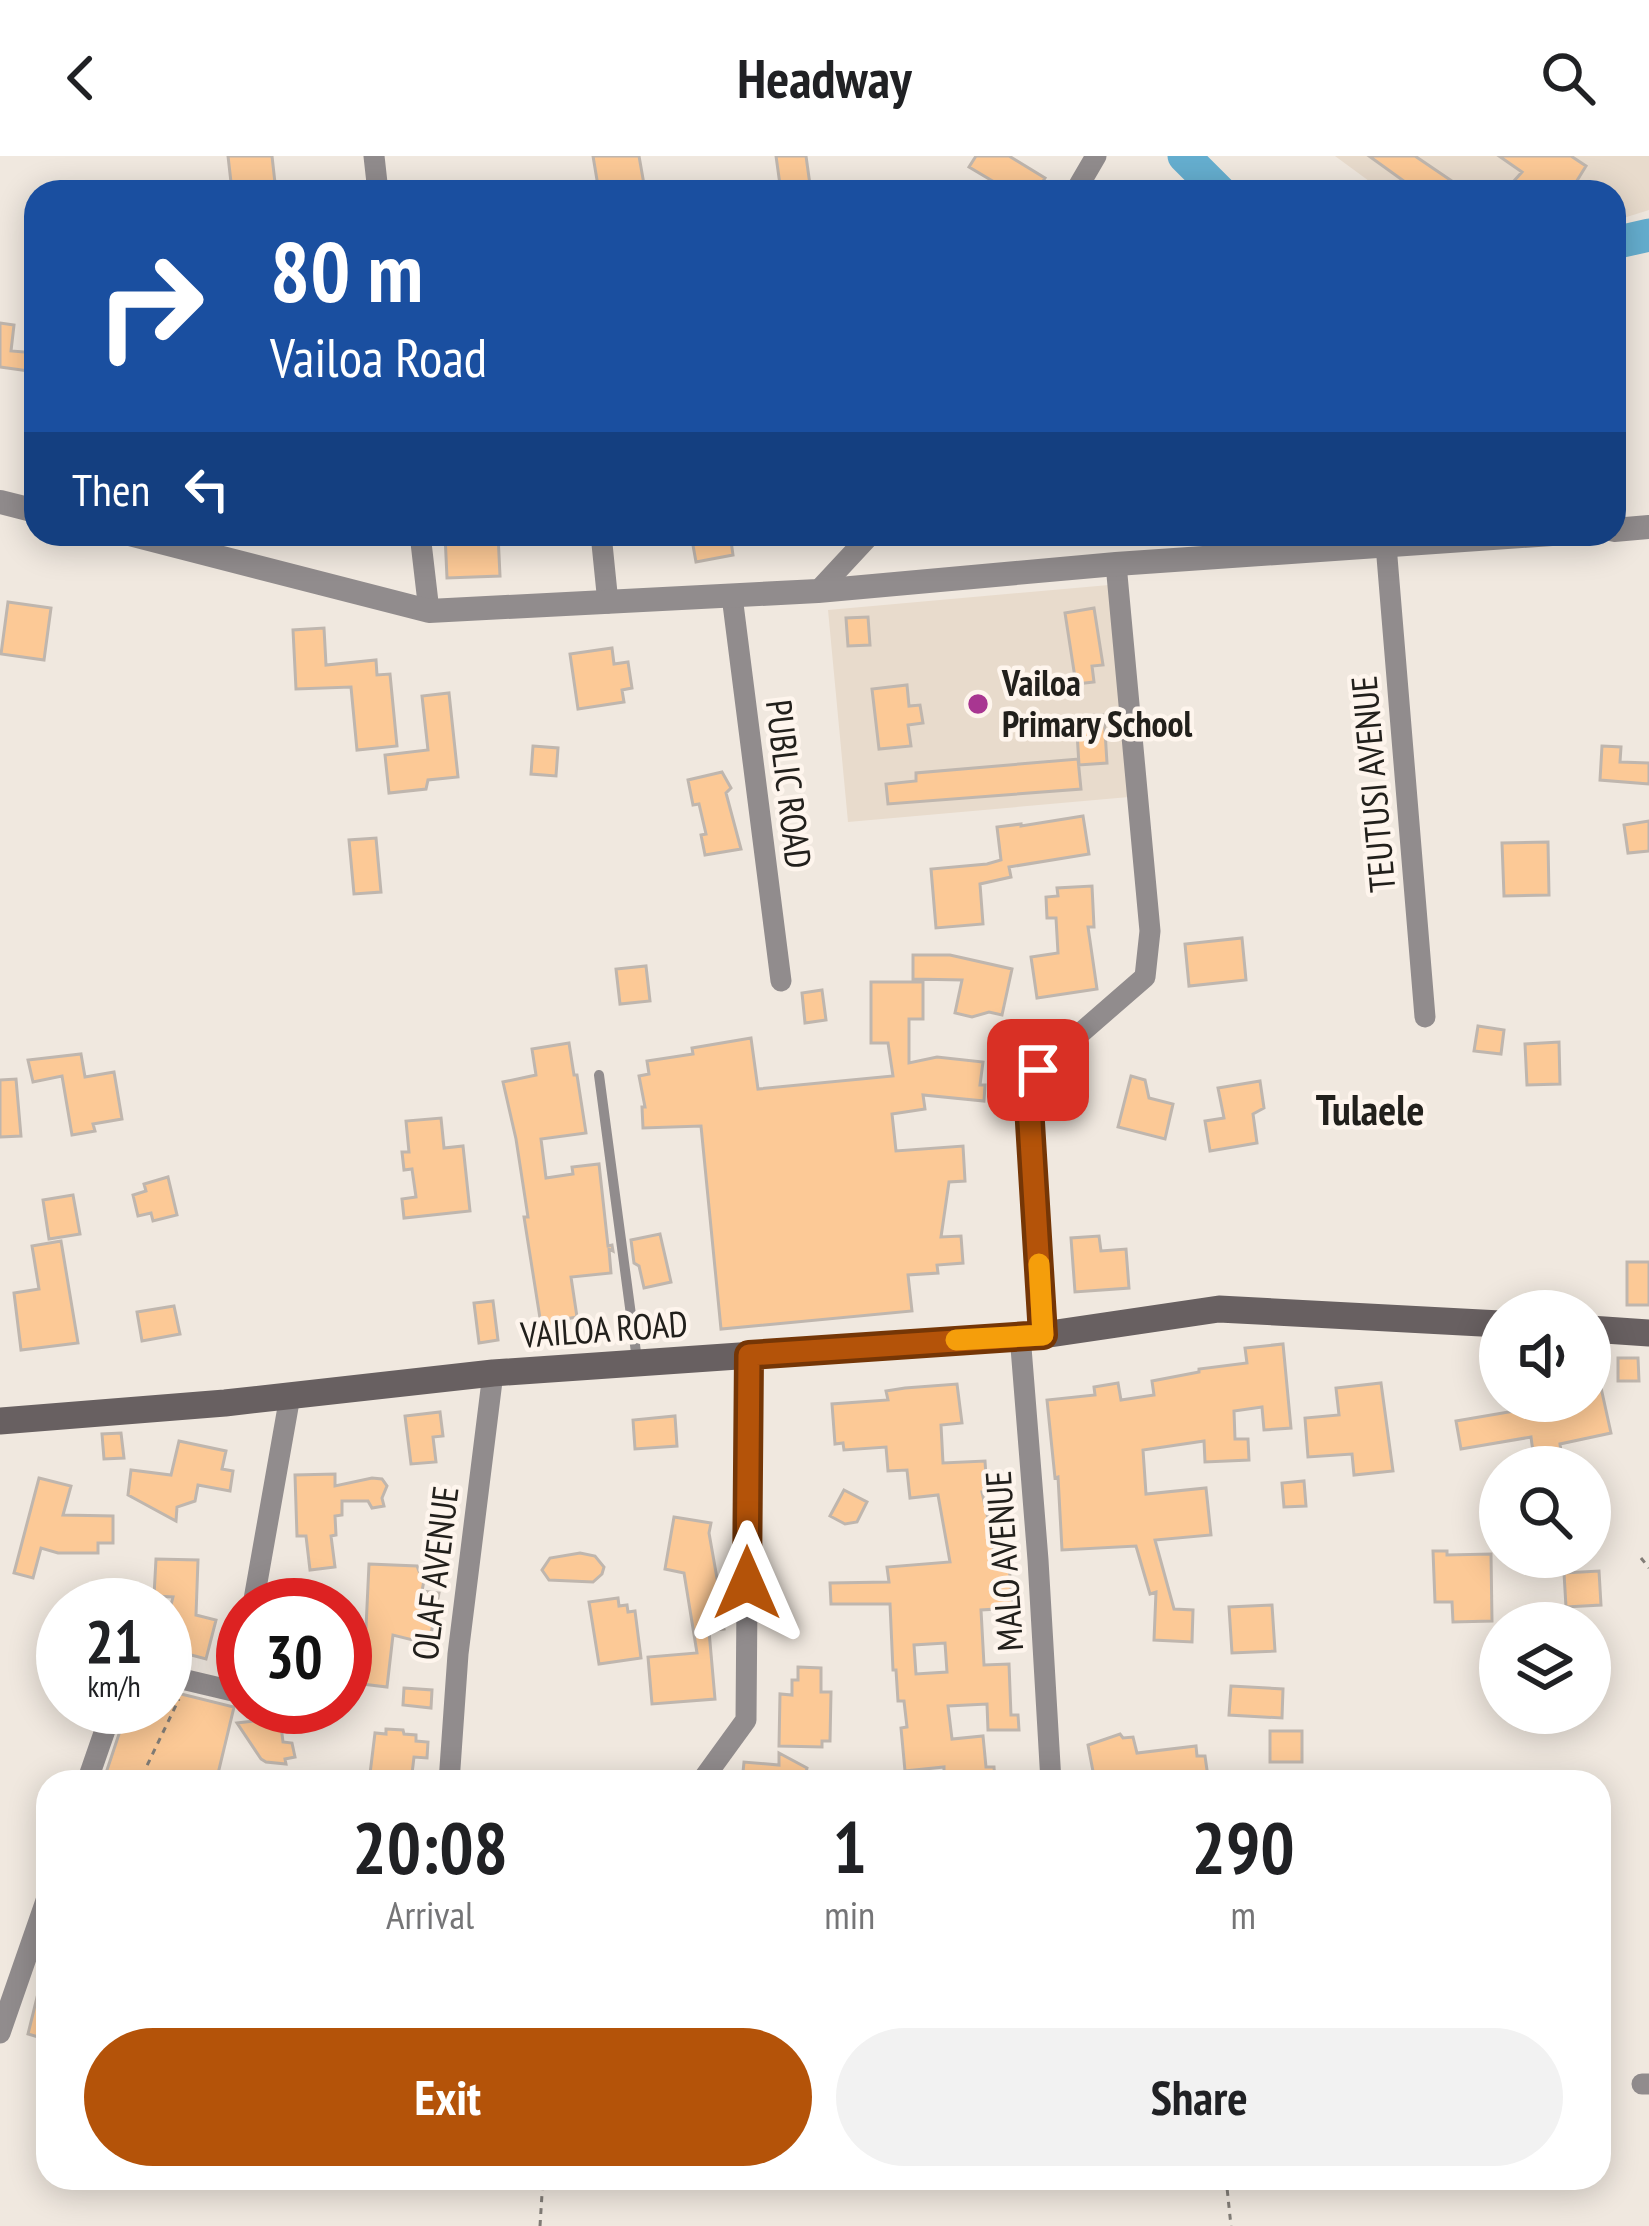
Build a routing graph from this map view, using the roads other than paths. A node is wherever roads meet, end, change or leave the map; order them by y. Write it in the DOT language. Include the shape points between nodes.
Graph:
graph roads {
  1 [pos="176,546"];
  2 [pos="421,546"];
  3 [pos="602,546"];
  4 [pos="860,546"];
  5 [pos="1372,546"];
  6 [pos="1386,546"];
  7 [pos="1116,565"];
  8 [pos="818,591"];
  9 [pos="732,596"];
  10 [pos="608,603"];
  11 [pos="429,611"];
  12 [pos="781,980"];
  13 [pos="1425,1017"];
  14 [pos="599,1075"];
  15 [pos="1479,1323"];
  16 [pos="1611,1331"];
  17 [pos="1649,1334"];
  18 [pos="1032,1335"];
  19 [pos="749,1355"];
  20 [pos="637,1364"];
  21 [pos="493,1373"];
  22 [pos="290,1396"];
  23 [pos="0,1421"];
  24 [pos="258,1578"];
  25 [pos="104,1734"];
  26 [pos="91,1770"];
  27 [pos="450,1770"];
  28 [pos="709,1770"];
  29 [pos="1050,1770"];
  30 [pos="36,1930"];
  31 [pos="0,2033"];
  1 -- 11 [label="street"];
  2 -- 11 [label="street"];
  3 -- 10 [label="street"];
  4 -- 8 [label="street"];
  5 -- 7 [label="street"];
  6 -- 13 [label="street, TEUTUSI AVENUE"];
  7 -- 8 [label="street"];
  7 -- 18 [label="street, MALO AVENUE" via="1150,931 1145,977 1038,1070 1028,1090"];
  8 -- 9 [label="street"];
  9 -- 10 [label="street"];
  9 -- 12 [label="street, PUBLIC ROAD"];
  10 -- 11 [label="street"];
  14 -- 20 [label="lane"];
  15 -- 18 [label="main road, VAILOA ROAD" via="1219,1309"];
  16 -- 17 [label="main road"];
  18 -- 19 [label="main road, VAILOA ROAD"];
  18 -- 29 [label="street, MALO AVENUE"];
  19 -- 20 [label="main road, VAILOA ROAD"];
  19 -- 28 [label="street" via="746,1720"];
  20 -- 21 [label="main road, VAILOA ROAD"];
  21 -- 22 [label="main road, VAILOA ROAD"];
  21 -- 27 [label="street, OLAF AVENUE"];
  22 -- 23 [label="main road, VAILOA ROAD"];
  22 -- 24 [label="street"];
  25 -- 26 [label="street"];
  30 -- 31 [label="street"];
}
